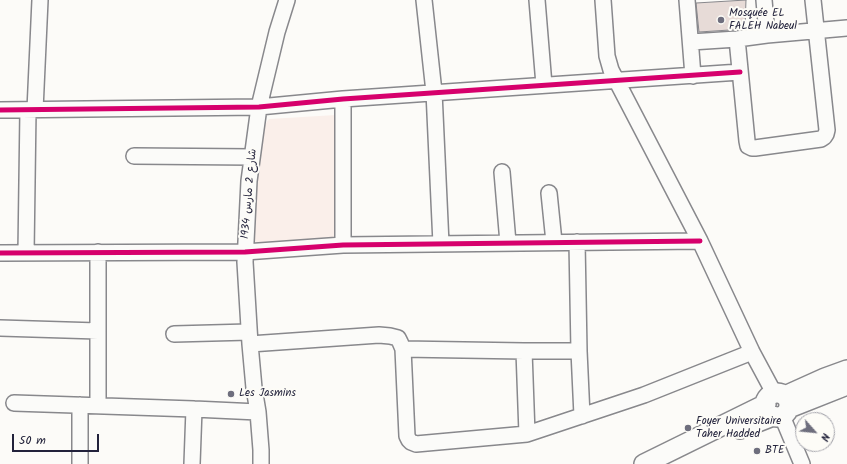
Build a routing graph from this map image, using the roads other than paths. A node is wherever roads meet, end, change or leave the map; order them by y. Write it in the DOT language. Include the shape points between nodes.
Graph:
graph roads {
  1 [pos="40,0"];
  2 [pos="288,0"];
  3 [pos="424,0"];
  4 [pos="537,0"];
  5 [pos="603,0"];
  6 [pos="687,0"];
  7 [pos="764,0"];
  8 [pos="813,0"];
  9 [pos="847,28"];
  10 [pos="816,30"];
  11 [pos="767,35"];
  12 [pos="737,39"];
  13 [pos="691,42"];
  14 [pos="740,72"];
  15 [pos="693,76"];
  16 [pos="615,80"];
  17 [pos="544,85"];
  18 [pos="434,92"];
  19 [pos="343,99"];
  20 [pos="259,107"];
  21 [pos="0,110"];
  22 [pos="31,110"];
  23 [pos="134,156"];
  24 [pos="252,157"];
  25 [pos="502,172"];
  26 [pos="549,193"];
  27 [pos="700,241"];
  28 [pos="554,242"];
  29 [pos="577,242"];
  30 [pos="508,243"];
  31 [pos="442,244"];
  32 [pos="342,245"];
  33 [pos="26,252"];
  34 [pos="98,252"];
  35 [pos="245,252"];
  36 [pos="0,253"];
  37 [pos="0,328"];
  38 [pos="98,330"];
  39 [pos="174,334"];
  40 [pos="249,338"];
  41 [pos="402,349"];
  42 [pos="524,351"];
  43 [pos="579,351"];
  44 [pos="752,352"];
  45 [pos="847,370"];
  46 [pos="847,385"];
  47 [pos="14,404"];
  48 [pos="80,405"];
  49 [pos="778,405"];
  50 [pos="98,406"];
  51 [pos="194,409"];
  52 [pos="258,412"];
  53 [pos="582,416"];
  54 [pos="527,434"];
  55 [pos="80,464"];
  56 [pos="192,464"];
  57 [pos="261,464"];
  58 [pos="644,464"];
  59 [pos="666,464"];
  60 [pos="802,464"];
  1 -- 22 [label="street"];
  2 -- 20 [label="street, شارع 2 مارس 1934" via="277,32"];
  3 -- 18 [label="street"];
  4 -- 17 [label="street"];
  5 -- 16 [label="street" via="610,70"];
  6 -- 13 [label="street"];
  7 -- 11 [label="street"];
  8 -- 10 [label="street"];
  9 -- 10 [label="street"];
  10 -- 11 [label="street"];
  10 -- 14 [label="street" via="827,130 821,139 755,148 748,146"];
  11 -- 12 [label="street"];
  12 -- 13 [label="street"];
  12 -- 14 [label="street"];
  13 -- 15 [label="street"];
  14 -- 15 [label="street"];
  15 -- 16 [label="street"];
  16 -- 17 [label="street"];
  16 -- 27 [label="street"];
  17 -- 18 [label="street"];
  18 -- 19 [label="street"];
  18 -- 31 [label="street"];
  19 -- 20 [label="street"];
  19 -- 32 [label="street"];
  20 -- 22 [label="street"];
  20 -- 24 [label="street, شارع 2 مارس 1934"];
  21 -- 22 [label="street"];
  22 -- 33 [label="street"];
  23 -- 24 [label="street"];
  24 -- 35 [label="street, شارع 2 مارس 1934"];
  25 -- 30 [label="street"];
  26 -- 28 [label="street"];
  27 -- 29 [label="street"];
  27 -- 44 [label="street"];
  28 -- 29 [label="street"];
  28 -- 30 [label="street"];
  29 -- 43 [label="street"];
  30 -- 31 [label="street"];
  31 -- 32 [label="street"];
  32 -- 35 [label="street"];
  33 -- 34 [label="street"];
  33 -- 36 [label="street"];
  34 -- 35 [label="street"];
  34 -- 38 [label="street"];
  35 -- 40 [label="street, شارع 2 مارس 1934"];
  37 -- 38 [label="street"];
  38 -- 50 [label="street"];
  39 -- 40 [label="street"];
  40 -- 41 [label="street" via="378,335 398,338"];
  40 -- 52 [label="street, شارع 2 مارس 1934"];
  41 -- 42 [label="street"];
  41 -- 54 [label="street" via="407,436 411,442 416,444"];
  42 -- 43 [label="street"];
  42 -- 54 [label="street"];
  43 -- 53 [label="street"];
  44 -- 49 [label="street"];
  44 -- 53 [label="street" via="644,395"];
  45 -- 49 [label="main road" via="825,378"];
  46 -- 49 [label="main road"];
  47 -- 48 [label="street"];
  48 -- 50 [label="street"];
  48 -- 55 [label="street"];
  49 -- 58 [label="main road"];
  49 -- 59 [label="main road" via="740,428"];
  49 -- 60 [label="street"];
  50 -- 51 [label="street"];
  51 -- 52 [label="street"];
  51 -- 56 [label="street"];
  52 -- 57 [label="street, شارع 2 مارس 1934"];
  53 -- 54 [label="street"];
}
